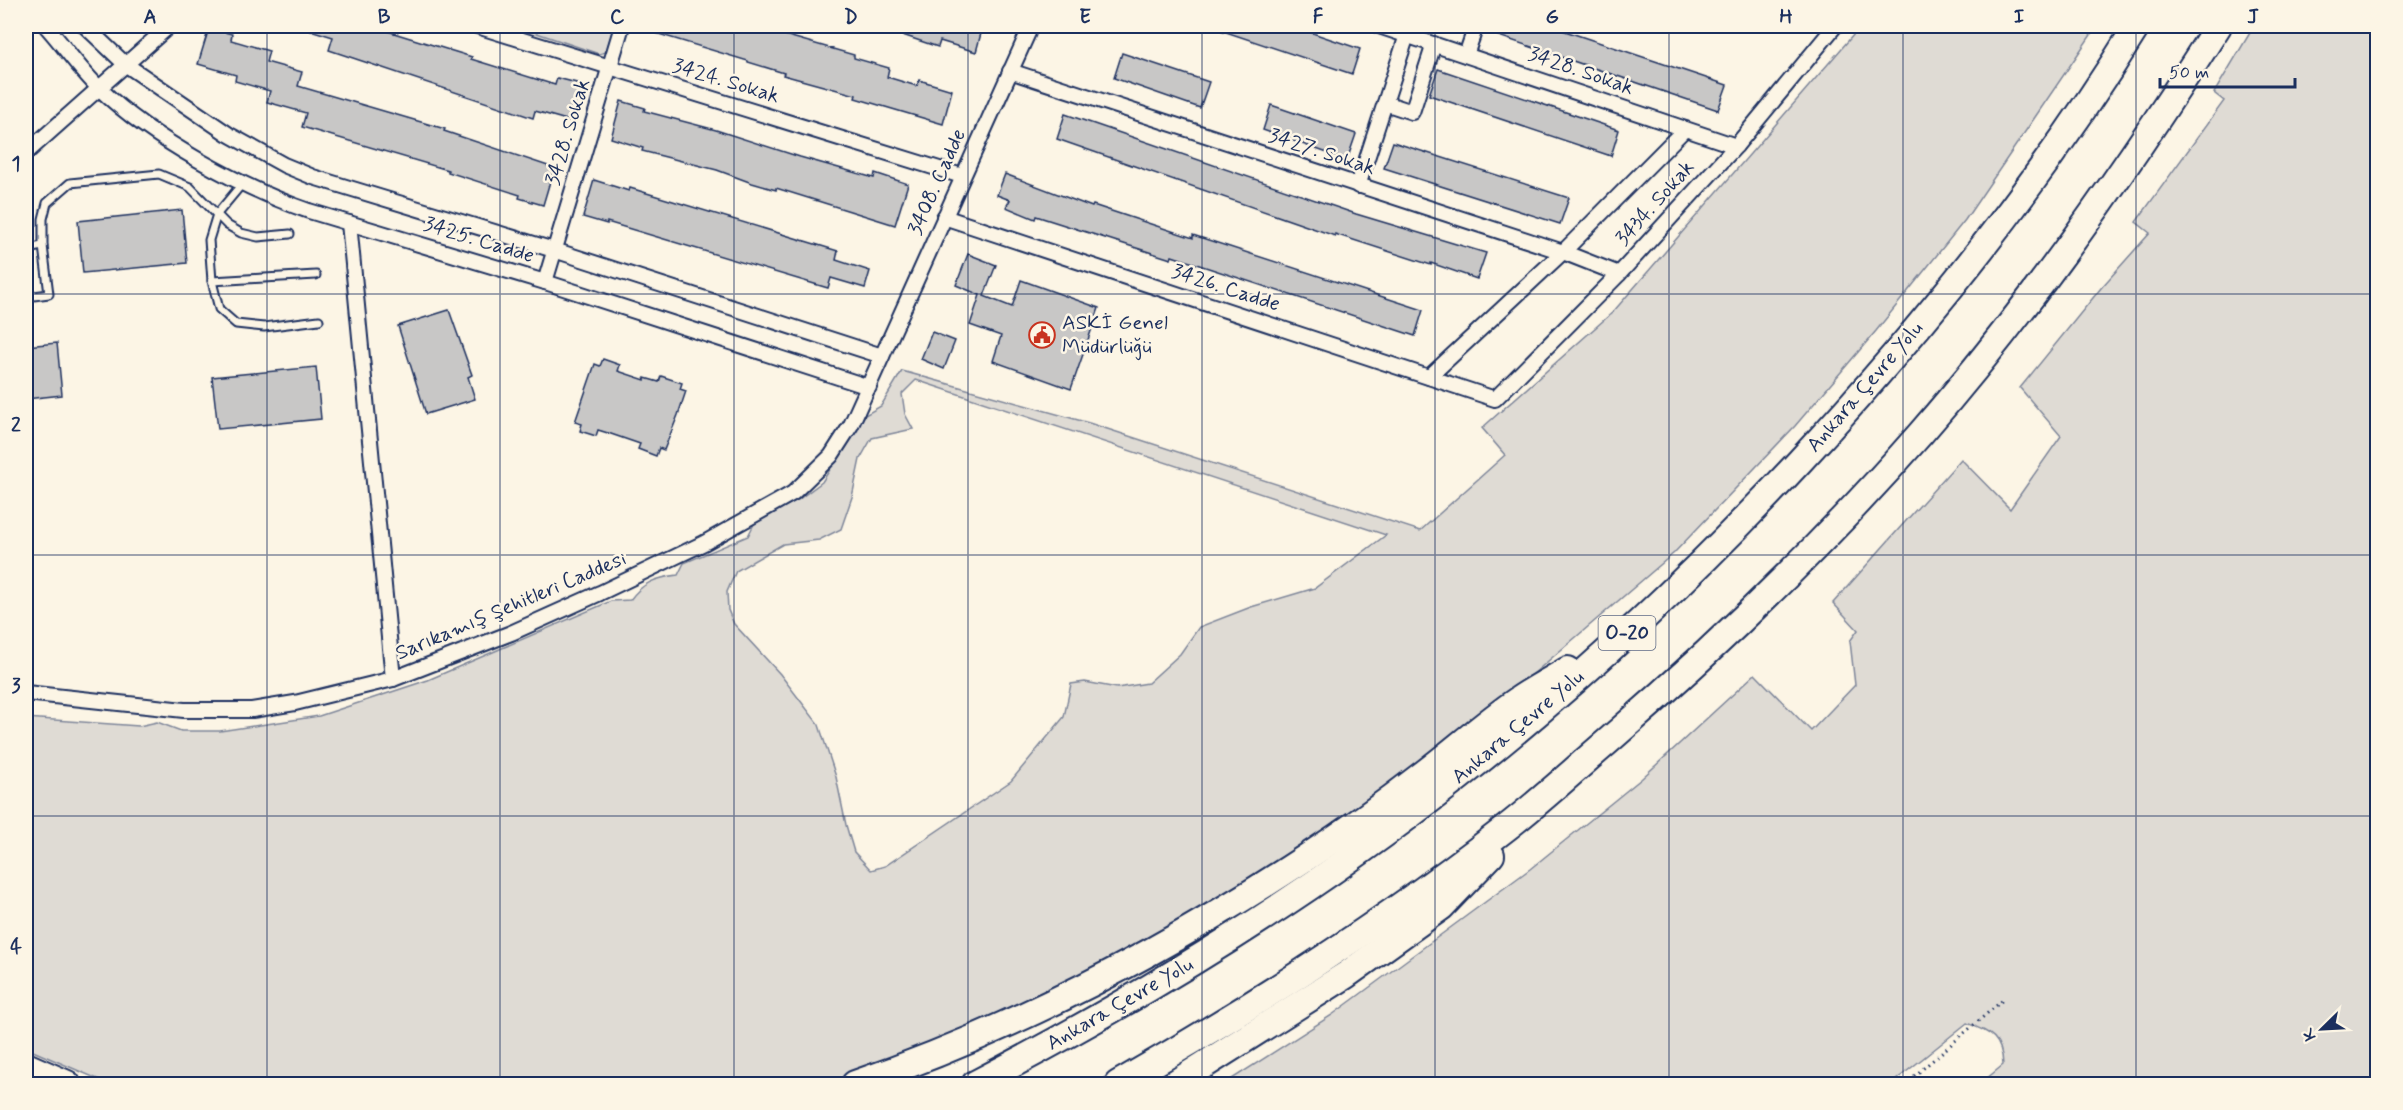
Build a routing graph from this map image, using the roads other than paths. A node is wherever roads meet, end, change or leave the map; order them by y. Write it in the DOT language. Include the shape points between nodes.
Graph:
graph roads {
  1 [pos="46,26"];
  2 [pos="86,26"];
  3 [pos="169,26"];
  4 [pos="477,26"];
  5 [pos="622,26"];
  6 [pos="1031,26"];
  7 [pos="1476,26"];
  8 [pos="1835,26"];
  9 [pos="2138,26"];
  10 [pos="2218,26"];
  11 [pos="1387,27"];
  12 [pos="1407,35"];
  13 [pos="1434,44"];
  14 [pos="1466,55"];
  15 [pos="125,64"];
  16 [pos="609,68"];
  17 [pos="1010,72"];
  18 [pos="99,88"];
  19 [pos="1385,103"];
  20 [pos="1685,129"];
  21 [pos="1736,146"];
  22 [pos="26,153"];
  23 [pos="962,176"];
  24 [pos="242,184"];
  25 [pos="1358,186"];
  26 [pos="217,214"];
  27 [pos="944,217"];
  28 [pos="350,223"];
  29 [pos="291,234"];
  30 [pos="43,246"];
  31 [pos="26,249"];
  32 [pos="554,250"];
  33 [pos="1563,252"];
  34 [pos="1619,274"];
  35 [pos="316,275"];
  36 [pos="212,281"];
  37 [pos="545,282"];
  38 [pos="26,297"];
  39 [pos="320,320"];
  40 [pos="882,356"];
  41 [pos="1429,377"];
  42 [pos="869,387"];
  43 [pos="1495,399"];
  44 [pos="1627,633"];
  45 [pos="393,679"];
  46 [pos="26,693"];
  47 [pos="1553,789"];
  48 [pos="26,1066"];
  49 [pos="67,1084"];
  50 [pos="855,1084"];
  51 [pos="975,1084"];
  52 [pos="1118,1084"];
  53 [pos="1174,1084"];
  1 -- 18 [label="street, 3425. Cadde"];
  2 -- 15 [label="street, 3425. Cadde"];
  3 -- 15 [label="street"];
  4 -- 16 [label="street, 3424. Sokak"];
  5 -- 16 [label="street, 3428. Sokak"];
  6 -- 17 [label="street, 3408. Cadde"];
  7 -- 14 [label="street"];
  8 -- 21 [label="street, 3434. Sokak"];
  9 -- 44 [label="highway, Ankara Çevre Yolu / O-20" via="2093,98 2022,195 1874,381 1729,537"];
  10 -- 47 [label="highway" via="2106,194 1922,432 1773,592 1693,668"];
  11 -- 12 [label="street, 3428. Sokak"];
  12 -- 13 [label="street, 3428. Sokak"];
  12 -- 19 [label="street"];
  13 -- 14 [label="street, 3428. Sokak"];
  13 -- 19 [label="street" via="1412,112"];
  14 -- 20 [label="street, 3428. Sokak"];
  15 -- 18 [label="street"];
  15 -- 32 [label="street, 3425. Cadde" via="228,134 284,165"];
  16 -- 23 [label="street, 3424. Sokak"];
  16 -- 32 [label="street, 3428. Sokak"];
  17 -- 23 [label="street, 3408. Cadde"];
  17 -- 25 [label="street, 3427. Sokak"];
  18 -- 22 [label="street"];
  18 -- 24 [label="street, 3425. Cadde" via="153,130"];
  19 -- 25 [label="street"];
  20 -- 21 [label="street, 3428. Sokak"];
  20 -- 33 [label="street"];
  21 -- 34 [label="street, 3434. Sokak"];
  23 -- 27 [label="street, 3408. Cadde"];
  24 -- 26 [label="lane"];
  24 -- 28 [label="street, 3425. Cadde"];
  25 -- 33 [label="street, 3427. Sokak"];
  26 -- 29 [label="lane" via="241,233 258,237"];
  26 -- 30 [label="lane" via="190,187 159,174 70,183 47,202"];
  26 -- 36 [label="lane" via="208,240"];
  27 -- 40 [label="street, 3408. Cadde"];
  27 -- 41 [label="street, 3426. Cadde"];
  28 -- 37 [label="street, 3425. Cadde"];
  28 -- 45 [label="street"];
  30 -- 31 [label="lane"];
  30 -- 38 [label="lane" via="50,294"];
  32 -- 37 [label="street, 3428. Sokak"];
  32 -- 40 [label="street, 3425. Cadde"];
  33 -- 34 [label="street, 3427. Sokak"];
  33 -- 41 [label="street"];
  34 -- 43 [label="street, 3434. Sokak"];
  35 -- 36 [label="lane"];
  36 -- 39 [label="lane" via="219,309 237,324 264,327"];
  37 -- 42 [label="street, 3425. Cadde"];
  40 -- 42 [label="street, 3408. Cadde"];
  41 -- 43 [label="street, 3426. Cadde"];
  42 -- 45 [label="street, Sarıkamış Şehitleri Caddesi" via="831,456 793,493 704,543 600,593"];
  44 -- 50 [label="highway" via="1517,701 1418,779 1221,911 1020,1019"];
  44 -- 51 [label="highway, Ankara Çevre Yolu / O-20" via="1453,782 1315,883 1135,998"];
  45 -- 46 [label="street, Sarıkamış Şehitleri Caddesi" via="252,710 184,710"];
  47 -- 52 [label="highway" via="1448,872 1350,941"];
  47 -- 53 [label="highway" via="1441,907 1346,975"];
  48 -- 49 [label="highway"];
}
